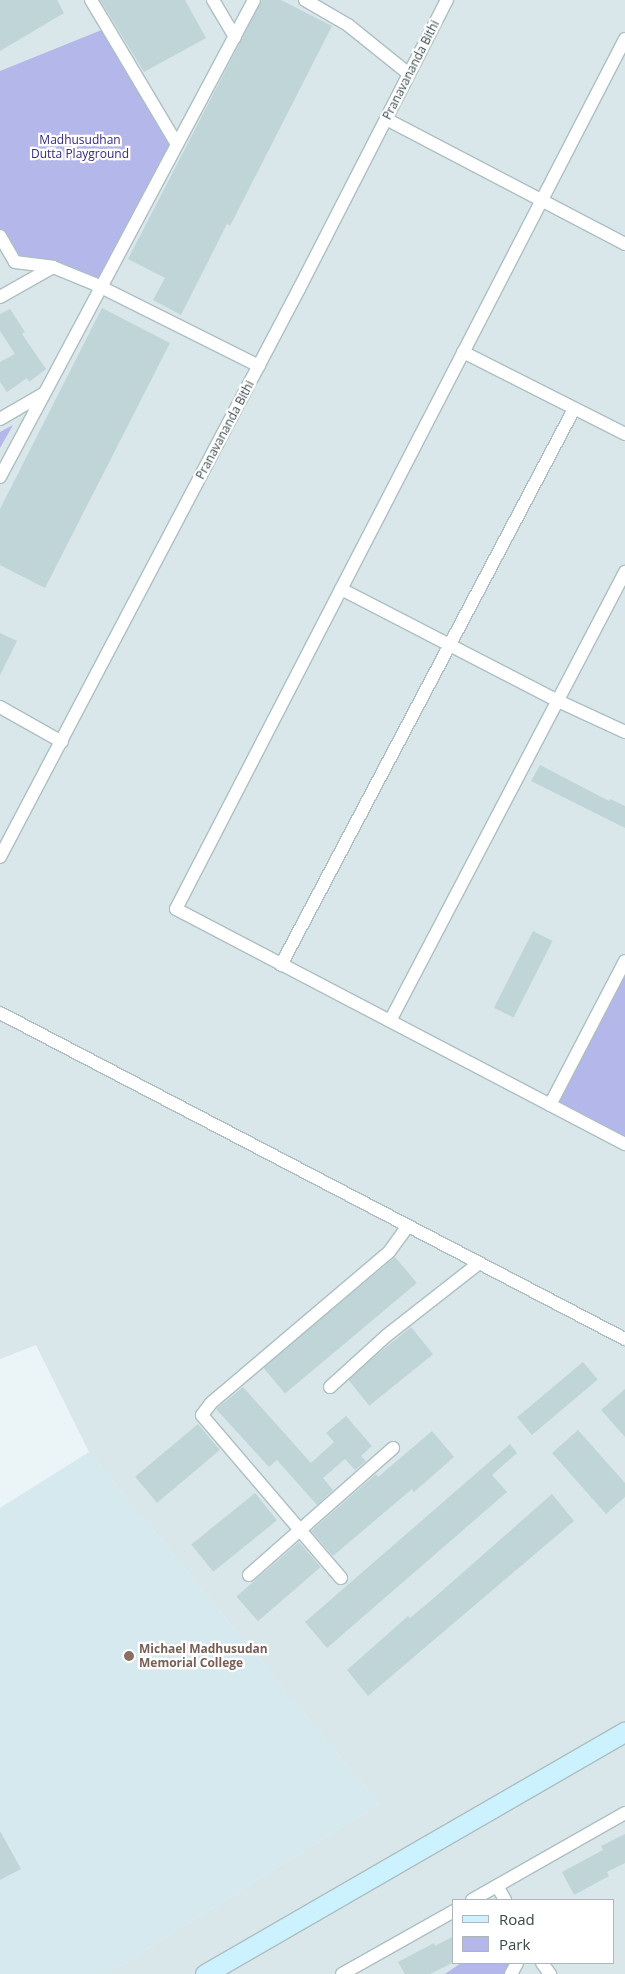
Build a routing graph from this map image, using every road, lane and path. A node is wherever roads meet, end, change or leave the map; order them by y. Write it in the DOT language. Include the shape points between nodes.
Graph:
graph roads {
  1 [pos="91,0"];
  2 [pos="213,0"];
  3 [pos="254,0"];
  4 [pos="305,0"];
  5 [pos="446,0"];
  6 [pos="235,36"];
  7 [pos="625,39"];
  8 [pos="408,74"];
  9 [pos="386,119"];
  10 [pos="178,144"];
  11 [pos="542,200"];
  12 [pos="0,236"];
  13 [pos="625,244"];
  14 [pos="53,267"];
  15 [pos="101,287"];
  16 [pos="0,297"];
  17 [pos="463,352"];
  18 [pos="259,366"];
  19 [pos="44,393"];
  20 [pos="574,409"];
  21 [pos="0,419"];
  22 [pos="625,434"];
  23 [pos="0,477"];
  24 [pos="625,572"];
  25 [pos="341,589"];
  26 [pos="450,644"];
  27 [pos="558,700"];
  28 [pos="0,707"];
  29 [pos="625,732"];
  30 [pos="62,742"];
  31 [pos="0,858"];
  32 [pos="625,961"];
  33 [pos="281,965"];
  34 [pos="0,1012"];
  35 [pos="390,1021"];
  36 [pos="550,1105"];
  37 [pos="625,1144"];
  38 [pos="408,1226"];
  39 [pos="479,1263"];
  40 [pos="625,1339"];
  41 [pos="330,1387"];
  42 [pos="392,1448"];
  43 [pos="301,1529"];
  44 [pos="249,1574"];
  45 [pos="341,1578"];
  46 [pos="625,1732"];
  47 [pos="625,1813"];
  48 [pos="497,1886"];
  49 [pos="474,1899"];
  50 [pos="504,1899"];
  51 [pos="452,1911"];
  52 [pos="205,1974"];
  53 [pos="342,1974"];
  1 -- 10 [label="street"];
  2 -- 6 [label="street"];
  3 -- 6 [label="street"];
  4 -- 8 [label="street" via="348,25"];
  5 -- 8 [label="street, Pranavananda Bithi"];
  6 -- 10 [label="street"];
  7 -- 11 [label="street"];
  8 -- 9 [label="street, Pranavananda Bithi"];
  9 -- 11 [label="street"];
  9 -- 18 [label="street, Pranavananda Bithi"];
  10 -- 15 [label="street"];
  11 -- 13 [label="street"];
  11 -- 17 [label="street"];
  12 -- 14 [label="street" via="15,262"];
  14 -- 15 [label="street"];
  14 -- 16 [label="street"];
  15 -- 18 [label="street"];
  15 -- 19 [label="street"];
  17 -- 20 [label="street"];
  17 -- 25 [label="street"];
  18 -- 30 [label="street, Pranavananda Bithi"];
  19 -- 21 [label="street"];
  19 -- 23 [label="street"];
  20 -- 22 [label="street"];
  20 -- 26 [label="street"];
  24 -- 27 [label="street"];
  25 -- 26 [label="street"];
  25 -- 33 [label="street" via="176,909"];
  26 -- 27 [label="street"];
  26 -- 33 [label="street"];
  27 -- 29 [label="street"];
  27 -- 35 [label="street"];
  28 -- 30 [label="street"];
  30 -- 31 [label="street, Pranavananda Bithi"];
  32 -- 36 [label="street"];
  33 -- 35 [label="street"];
  34 -- 38 [label="street"];
  35 -- 36 [label="street"];
  36 -- 37 [label="street"];
  38 -- 39 [label="street"];
  38 -- 43 [label="street" via="389,1252 202,1415"];
  39 -- 40 [label="street"];
  39 -- 41 [label="street" via="386,1336"];
  42 -- 43 [label="street"];
  43 -- 44 [label="street"];
  43 -- 45 [label="street"];
  46 -- 52 [label="street"];
  47 -- 48 [label="street"];
  48 -- 49 [label="street"];
  48 -- 50 [label="street"];
  51 -- 53 [label="street"];
}
